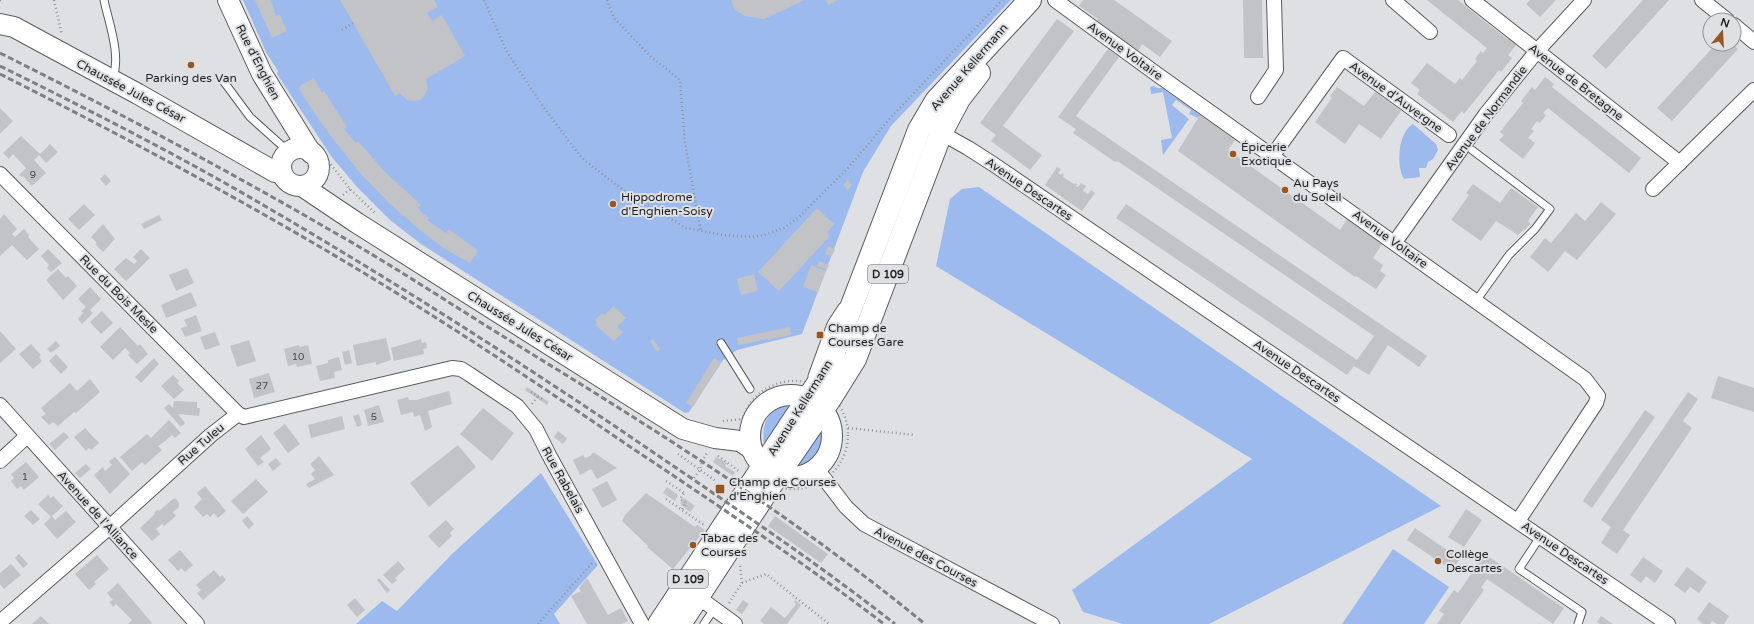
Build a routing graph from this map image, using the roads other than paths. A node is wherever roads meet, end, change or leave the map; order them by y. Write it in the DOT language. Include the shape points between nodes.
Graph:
graph roads {
  1 [pos="104,0"];
  2 [pos="228,0"];
  3 [pos="1030,0"];
  4 [pos="1046,0"];
  5 [pos="1055,0"];
  6 [pos="1274,0"];
  7 [pos="1393,0"];
  8 [pos="1472,0"];
  9 [pos="1584,0"];
  10 [pos="1702,0"];
  11 [pos="0,10"];
  12 [pos="1717,12"];
  13 [pos="7,26"];
  14 [pos="1430,32"];
  15 [pos="1742,32"];
  16 [pos="1754,42"];
  17 [pos="1537,51"];
  18 [pos="112,80"];
  19 [pos="224,82"];
  20 [pos="1754,90"];
  21 [pos="1258,97"];
  22 [pos="932,129"];
  23 [pos="1449,135"];
  24 [pos="1472,150"];
  25 [pos="1273,156"];
  26 [pos="300,157"];
  27 [pos="1680,163"];
  28 [pos="0,174"];
  29 [pos="1653,189"];
  30 [pos="357,222"];
  31 [pos="1395,242"];
  32 [pos="1476,301"];
  33 [pos="721,343"];
  34 [pos="750,389"];
  35 [pos="815,403"];
  36 [pos="0,405"];
  37 [pos="238,414"];
  38 [pos="747,420"];
  39 [pos="683,429"];
  40 [pos="27,436"];
  41 [pos="0,461"];
  42 [pos="764,464"];
  43 [pos="817,469"];
  44 [pos="1518,521"];
  45 [pos="109,527"];
  46 [pos="1540,537"];
  47 [pos="711,606"];
  48 [pos="0,622"];
  49 [pos="197,624"];
  50 [pos="642,624"];
  51 [pos="659,624"];
  52 [pos="680,624"];
  53 [pos="704,624"];
  54 [pos="735,624"];
  55 [pos="1052,624"];
  56 [pos="1578,624"];
  57 [pos="1668,624"];
  1 -- 18 [label="lane" via="116,57"];
  2 -- 26 [label="street, Rue d'Enghien" via="262,74 291,123 304,139"];
  3 -- 22 [label="main road, Avenue Kellermann / D 109" via="936,101"];
  4 -- 22 [label="main road, Avenue Kellermann / D 109" via="970,84 952,111"];
  5 -- 25 [label="street, Avenue Voltaire"];
  6 -- 21 [label="street" via="1276,70"];
  7 -- 14 [label="street"];
  8 -- 17 [label="street, Avenue de Bretagne"];
  9 -- 17 [label="street, Avenue de Normandie"];
  10 -- 12 [label="street"];
  11 -- 13 [label="street"];
  13 -- 18 [label="street, Chaussée Jules César"];
  15 -- 16 [label="street"];
  17 -- 27 [label="street, Avenue de Bretagne"];
  17 -- 31 [label="street, Avenue de Normandie" via="1486,114"];
  18 -- 26 [label="street, Chaussée Jules César" via="275,172"];
  19 -- 26 [label="lane" via="250,117"];
  20 -- 27 [label="street"];
  22 -- 35 [label="main road, Avenue Kellermann / D 109" via="864,273"];
  22 -- 35 [label="main road, Avenue Kellermann / D 109" via="855,359"];
  22 -- 44 [label="street, Avenue Descartes" via="993,164"];
  23 -- 25 [label="street, Avenue d'Auvergne" via="1343,58"];
  24 -- 32 [label="lane" via="1550,209 1535,229 1509,255"];
  25 -- 31 [label="street, Avenue Voltaire"];
  26 -- 30 [label="street, Chaussée Jules César"];
  26 -- 30 [label="street, Chaussée Jules César" via="286,180 302,186"];
  27 -- 29 [label="street"];
  28 -- 37 [label="street, Rue du Bois Mesle"];
  30 -- 39 [label="street, Chaussée Jules César"];
  31 -- 32 [label="street, Avenue Voltaire"];
  32 -- 44 [label="street, Avenue Voltaire" via="1585,378 1598,396 1596,403"];
  33 -- 34 [label="lane"];
  35 -- 38 [label="street" via="792,395 776,398"];
  35 -- 42 [label="main road, Avenue Kellermann / D 109"];
  35 -- 43 [label="street" via="829,419 833,432 827,458"];
  36 -- 40 [label="street, Avenue de l'Alliance"];
  37 -- 45 [label="street, Rue Tuleu"];
  37 -- 50 [label="street, Rue Rabelais" via="247,417 452,368 461,369 517,406 529,419"];
  38 -- 39 [label="street, Chaussée Jules César" via="740,429"];
  38 -- 42 [label="street"];
  39 -- 42 [label="street, Chaussée Jules César" via="714,438 740,441"];
  40 -- 41 [label="street"];
  40 -- 45 [label="street, Avenue de l'Alliance"];
  42 -- 43 [label="street" via="790,478 801,477"];
  42 -- 47 [label="main road, Avenue Kellermann / D 109"];
  42 -- 51 [label="main road, Avenue Kellermann / D 109"];
  43 -- 55 [label="street, Avenue des Courses" via="846,507 864,524"];
  44 -- 46 [label="street, Avenue Descartes"];
  45 -- 48 [label="street, Rue Tuleu"];
  45 -- 49 [label="street, Avenue de l'Alliance"];
  46 -- 56 [label="lane" via="1519,570 1582,612"];
  46 -- 57 [label="street, Avenue Descartes"];
  47 -- 52 [label="main road, Avenue Kellermann / D 109"];
  47 -- 53 [label="lane"];
  47 -- 54 [label="street"];
}
